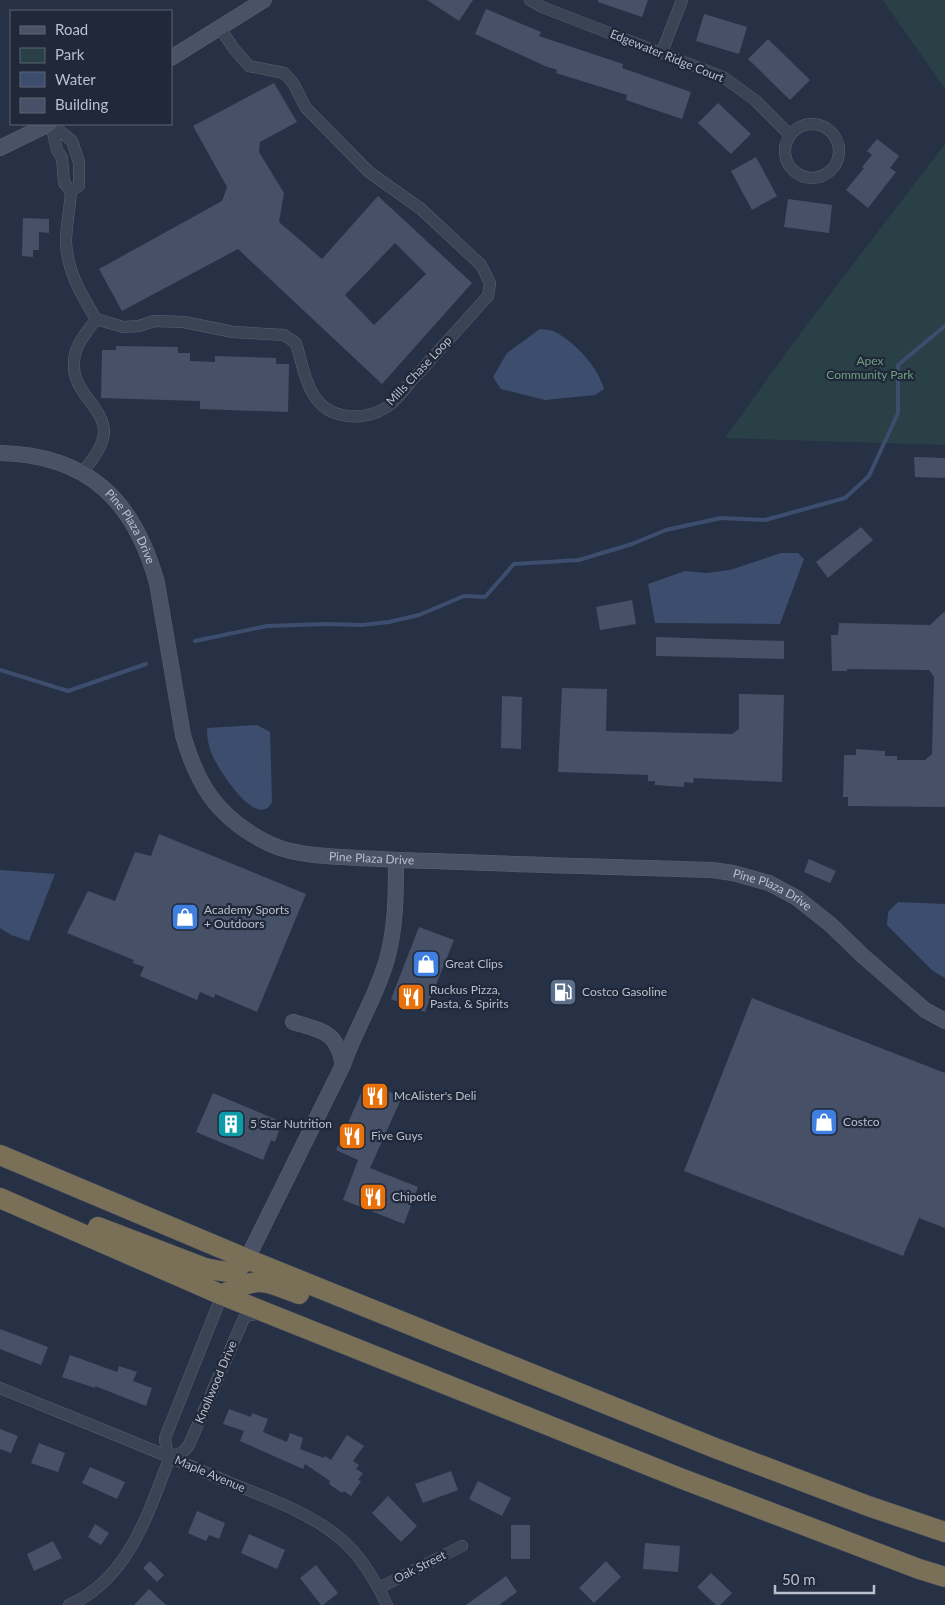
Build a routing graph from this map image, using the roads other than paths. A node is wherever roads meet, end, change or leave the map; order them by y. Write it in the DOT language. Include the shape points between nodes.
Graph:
graph roads {
  1 [pos="264,0"];
  2 [pos="530,0"];
  3 [pos="682,0"];
  4 [pos="220,28"];
  5 [pos="662,52"];
  6 [pos="172,57"];
  7 [pos="48,125"];
  8 [pos="50,125"];
  9 [pos="51,125"];
  10 [pos="790,135"];
  11 [pos="0,148"];
  12 [pos="71,191"];
  13 [pos="96,319"];
  14 [pos="0,454"];
  15 [pos="82,472"];
  16 [pos="396,860"];
  17 [pos="945,1021"];
  18 [pos="293,1022"];
  19 [pos="342,1065"];
  20 [pos="0,1155"];
  21 [pos="0,1198"];
  22 [pos="247,1259"];
  23 [pos="222,1295"];
  24 [pos="266,1313"];
  25 [pos="487,1356"];
  26 [pos="0,1388"];
  27 [pos="170,1456"];
  28 [pos="945,1532"];
  29 [pos="462,1546"];
  30 [pos="945,1577"];
  31 [pos="379,1588"];
  32 [pos="86,1602"];
  33 [pos="69,1605"];
  34 [pos="387,1605"];
  1 -- 4 [label="street"];
  2 -- 5 [label="street, Edgewater Ridge Court"];
  3 -- 5 [label="street"];
  4 -- 6 [label="street"];
  4 -- 13 [label="street, Mills Chase Loop" via="249,66 284,73 306,108 369,172 421,209 481,265 490,283 488,296 388,406 354,417 325,408 313,394 296,342 284,335 233,332 184,322 154,321 123,328"];
  5 -- 10 [label="street, Edgewater Ridge Court" via="723,77 755,100"];
  7 -- 11 [label="street"];
  8 -- 12 [label="street" via="62,158 64,183"];
  9 -- 12 [label="street" via="72,142 78,162 79,186"];
  10 -- 10 [label="street" via="786,143 787,161 799,175 817,178 833,169 840,152 828,128 819,124 803,125"];
  12 -- 13 [label="street" via="66,242 69,262 82,296"];
  13 -- 15 [label="street" via="78,347 74,361 75,376 104,432 100,447"];
  14 -- 15 [label="street, Pine Plaza Drive" via="39,456"];
  15 -- 16 [label="street, Pine Plaza Drive" via="122,508 144,543 156,583 183,735 198,780 215,804 235,824 263,841 290,851 319,856"];
  16 -- 17 [label="street, Pine Plaza Drive" via="712,870 769,882 798,898 925,1010"];
  16 -- 19 [label="street" via="394,924 387,961"];
  18 -- 19 [label="street" via="330,1036 338,1046"];
  19 -- 22 [label="street"];
  20 -- 22 [label="highway"];
  21 -- 22 [label="highway" via="102,1228 205,1268 232,1272"];
  21 -- 23 [label="highway"];
  22 -- 25 [label="highway"];
  23 -- 24 [label="highway"];
  23 -- 25 [label="highway" via="249,1282 266,1282 425,1340"];
  23 -- 27 [label="street" via="164,1438"];
  24 -- 27 [label="street, Knollwood Drive" via="244,1318 189,1445 183,1452"];
  24 -- 30 [label="highway" via="680,1478"];
  25 -- 28 [label="highway" via="715,1448"];
  26 -- 27 [label="street, Maple Avenue"];
  27 -- 31 [label="street, Maple Avenue" via="311,1518 344,1541"];
  27 -- 32 [label="street" via="134,1543"];
  29 -- 31 [label="street, Oak Street"];
  31 -- 34 [label="street, Maple Avenue"];
  32 -- 33 [label="street"];
}
